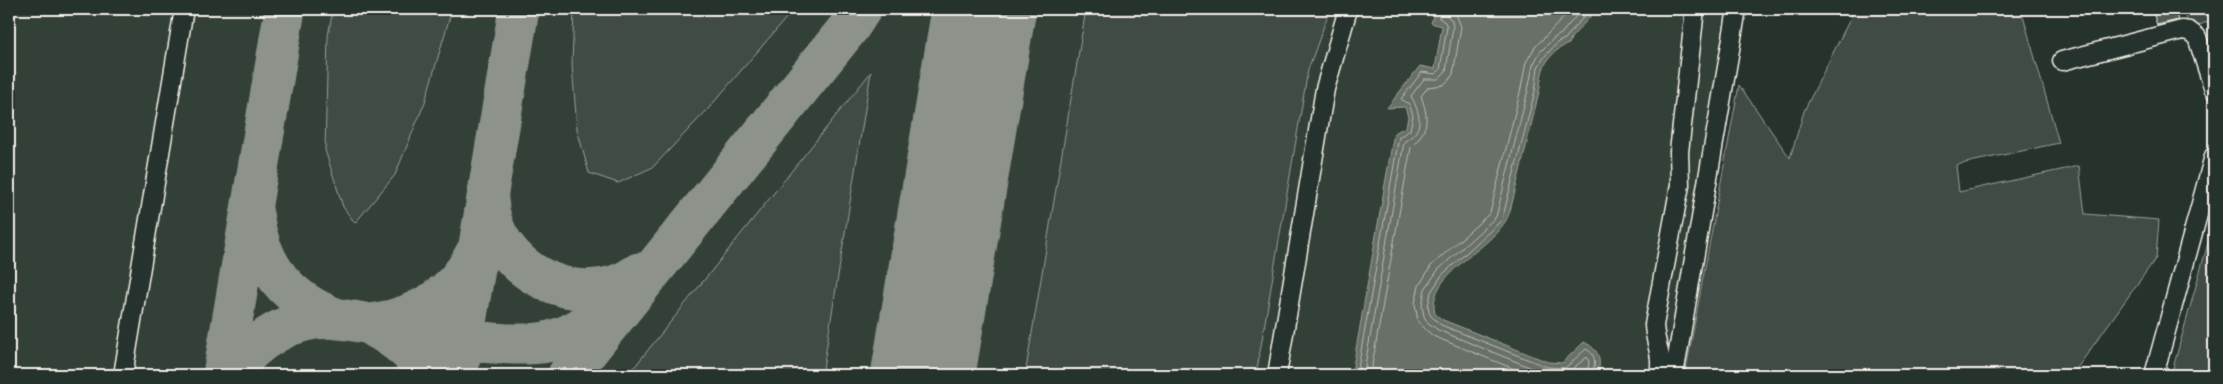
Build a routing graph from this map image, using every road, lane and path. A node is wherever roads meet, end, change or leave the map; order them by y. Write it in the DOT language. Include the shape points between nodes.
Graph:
graph roads {
  1 [pos="184,9"];
  2 [pos="1348,9"];
  3 [pos="1695,9"];
  4 [pos="1737,9"];
  5 [pos="2062,61"];
  6 [pos="2214,90"];
  7 [pos="2214,156"];
  8 [pos="123,375"];
  9 [pos="1277,375"];
  10 [pos="1659,375"];
  11 [pos="1674,375"];
  12 [pos="2154,375"];
  1 -- 8 [label="street"];
  2 -- 9 [label="street" via="1325,89"];
  3 -- 10 [label="street" via="1678,152 1680,185 1654,325 1661,356"];
  4 -- 11 [label="street"];
  5 -- 6 [label="street" via="2182,30 2189,31 2197,37"];
  7 -- 12 [label="street"];
}
